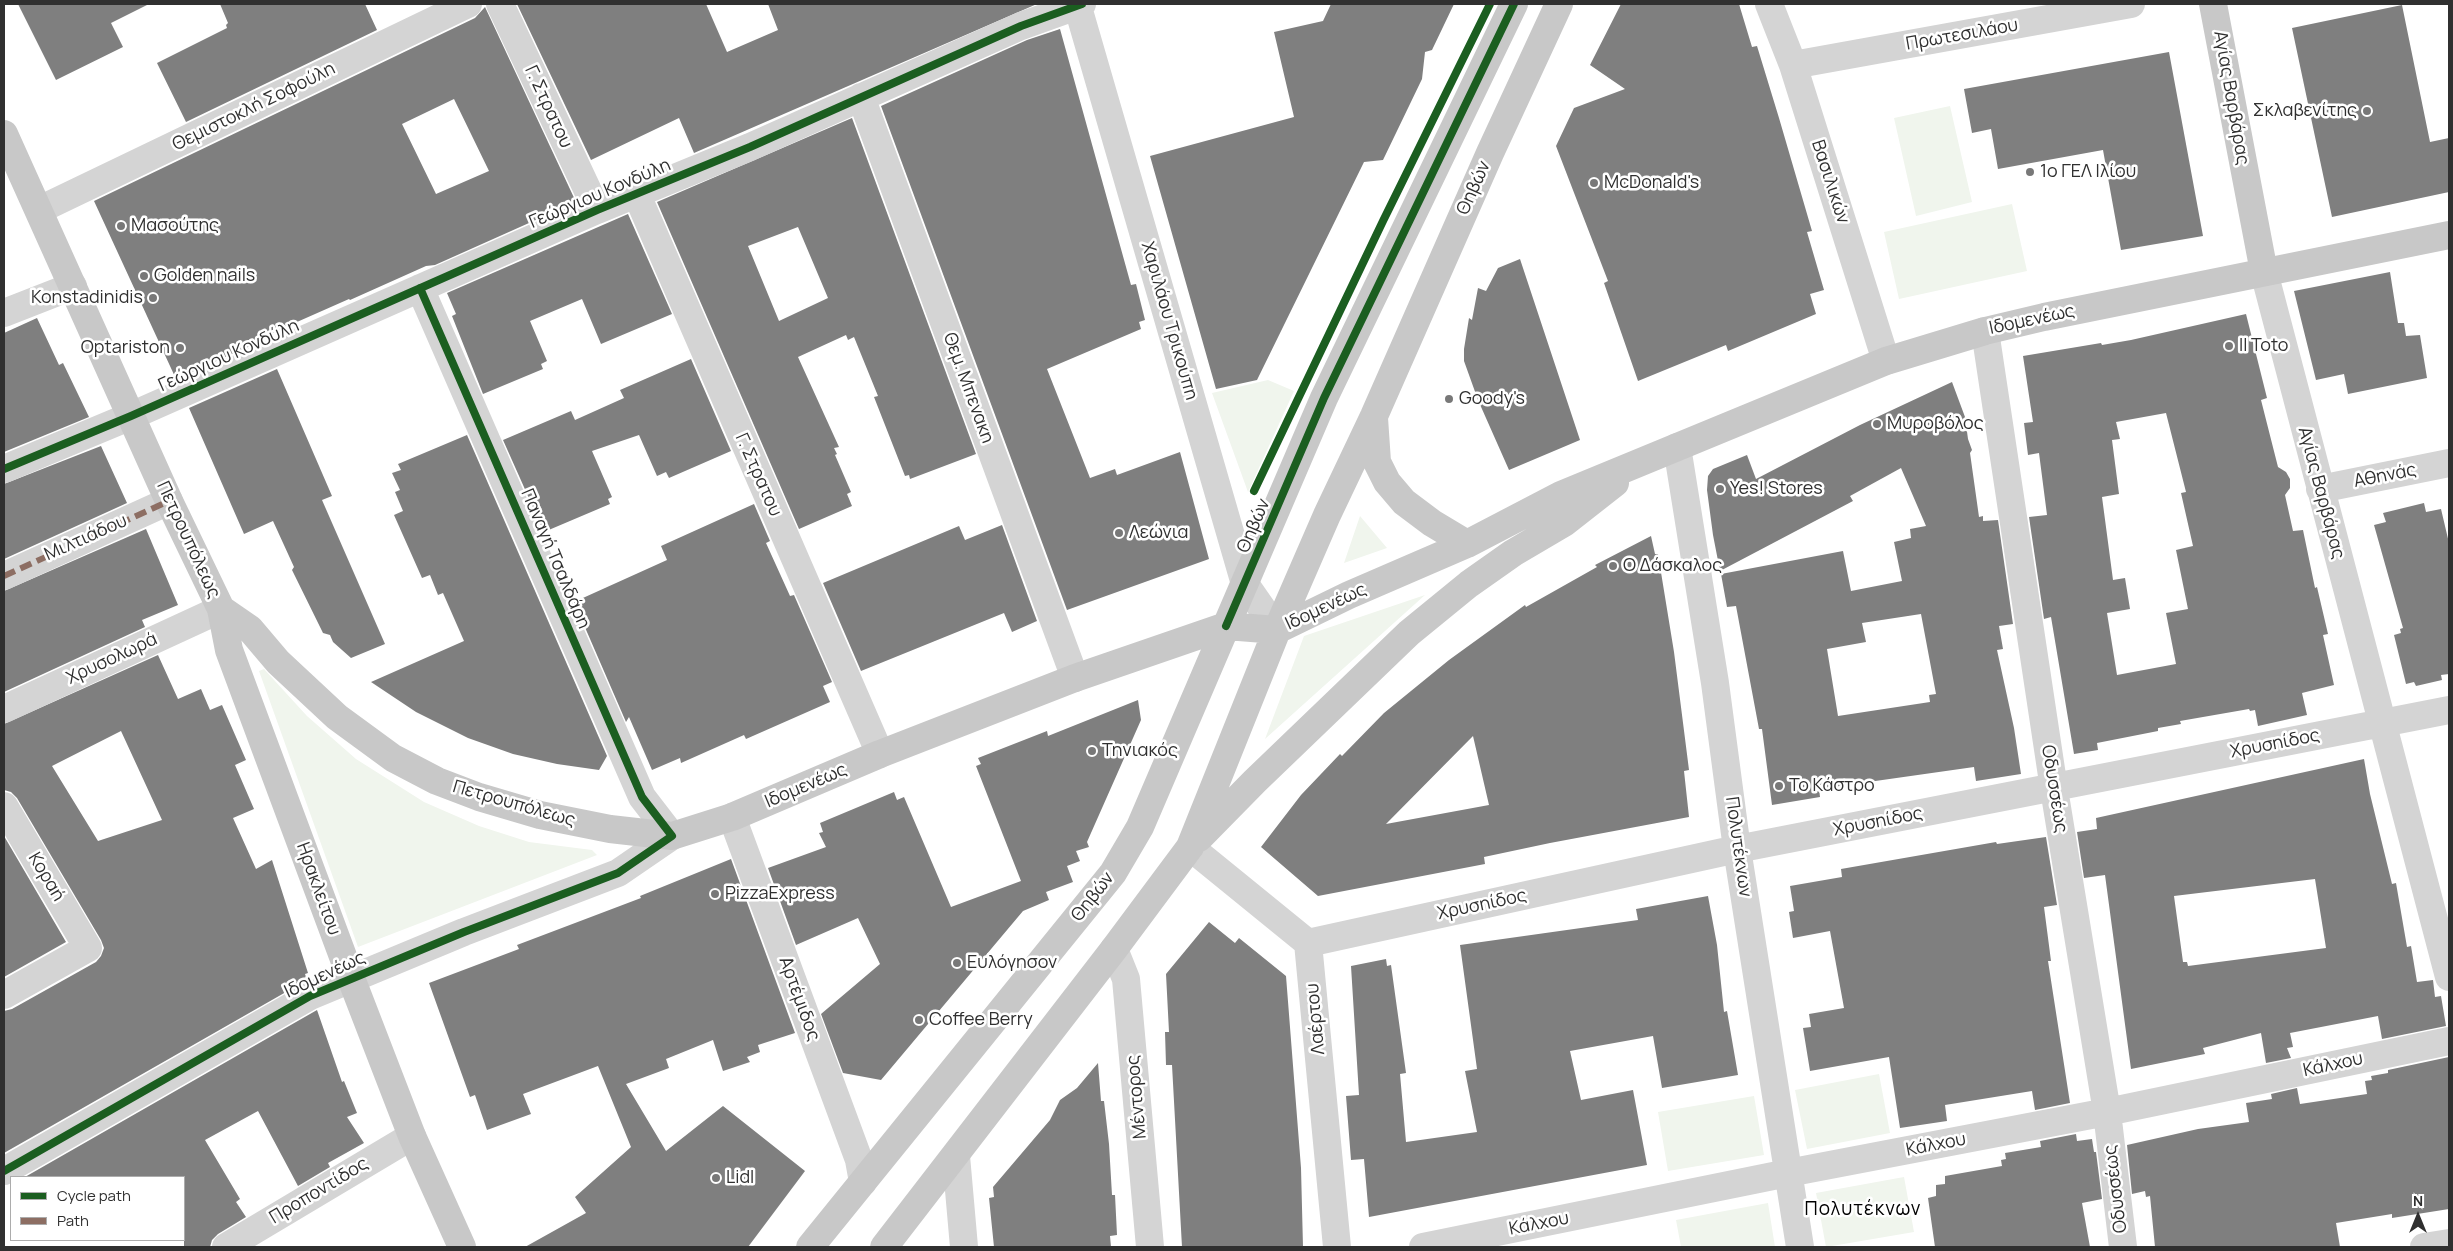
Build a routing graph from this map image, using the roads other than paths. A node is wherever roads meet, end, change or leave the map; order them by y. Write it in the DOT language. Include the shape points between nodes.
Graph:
graph roads {
  1 [pos="468,4"];
  2 [pos="500,4"];
  3 [pos="1079,4"];
  4 [pos="1514,4"];
  5 [pos="1559,4"];
  6 [pos="1769,4"];
  7 [pos="2131,4"];
  8 [pos="2213,4"];
  9 [pos="1793,66"];
  10 [pos="860,97"];
  11 [pos="4,134"];
  12 [pos="637,195"];
  13 [pos="39,210"];
  14 [pos="597,210"];
  15 [pos="2449,235"];
  16 [pos="2264,272"];
  17 [pos="73,286"];
  18 [pos="420,288"];
  19 [pos="4,313"];
  20 [pos="1985,331"];
  21 [pos="1886,361"];
  22 [pos="131,416"];
  23 [pos="1374,416"];
  24 [pos="1677,447"];
  25 [pos="2449,463"];
  26 [pos="1633,466"];
  27 [pos="4,469"];
  28 [pos="2320,489"];
  29 [pos="169,501"];
  30 [pos="1467,544"];
  31 [pos="4,576"];
  32 [pos="1246,584"];
  33 [pos="221,609"];
  34 [pos="1226,626"];
  35 [pos="1277,630"];
  36 [pos="1075,678"];
  37 [pos="4,709"];
  38 [pos="2449,710"];
  39 [pos="2382,722"];
  40 [pos="880,754"];
  41 [pos="2054,789"];
  42 [pos="4,806"];
  43 [pos="732,817"];
  44 [pos="672,836"];
  45 [pos="1190,847"];
  46 [pos="1737,849"];
  47 [pos="1308,943"];
  48 [pos="1114,949"];
  49 [pos="351,978"];
  50 [pos="2449,978"];
  51 [pos="4,995"];
  52 [pos="2449,1041"];
  53 [pos="2107,1112"];
  54 [pos="412,1136"];
  55 [pos="956,1156"];
  56 [pos="4,1171"];
  57 [pos="1788,1173"];
  58 [pos="863,1182"];
  59 [pos="2449,1243"];
  60 [pos="226,1247"];
  61 [pos="462,1247"];
  62 [pos="810,1247"];
  63 [pos="884,1247"];
  64 [pos="964,1247"];
  65 [pos="1150,1247"];
  66 [pos="1337,1247"];
  67 [pos="1423,1247"];
  68 [pos="1800,1247"];
  69 [pos="2123,1247"];
  70 [pos="2424,1247"];
  1 -- 13 [label="street, Θεμιστοκλή Σοφούλη"];
  2 -- 14 [label="street, Γ. Στρατου"];
  3 -- 10 [label="street, Γεώργιου Κονδύλη"];
  3 -- 32 [label="street, Χαριλάου Τρικούπη"];
  4 -- 32 [label="main road, Θηβών" via="1324,398"];
  5 -- 23 [label="main road, Θηβών"];
  6 -- 9 [label="street, Βασιλικών"];
  7 -- 9 [label="street, Πρωτεσιλάου"];
  8 -- 16 [label="main road, Αγίας Βαρβάρας"];
  9 -- 21 [label="street, Βασιλικών"];
  10 -- 12 [label="street, Γεώργιου Κονδύλη"];
  10 -- 36 [label="street, Θεμ. Μπενακη"];
  11 -- 13 [label="main road, Πετρουπόλεως"];
  12 -- 14 [label="street, Γεώργιου Κονδύλη"];
  12 -- 40 [label="street, Γ. Στρατου"];
  13 -- 17 [label="main road, Πετρουπόλεως"];
  14 -- 18 [label="street, Γεώργιου Κονδύλη"];
  15 -- 16 [label="main road, Ιδομενέως"];
  16 -- 20 [label="main road, Ιδομενέως"];
  16 -- 28 [label="street, Αγίας Βαρβάρας"];
  17 -- 19 [label="street"];
  17 -- 22 [label="main road, Πετρουπόλεως"];
  18 -- 22 [label="street, Γεώργιου Κονδύλη"];
  18 -- 44 [label="street, Παναγή Τσαλδάρη" via="642,797"];
  20 -- 21 [label="main road, Ιδομενέως"];
  20 -- 41 [label="street, Οδυσσέως"];
  21 -- 24 [label="main road, Ιδομενέως"];
  22 -- 27 [label="street, Γεώργιου Κονδύλη"];
  22 -- 29 [label="main road, Πετρουπόλεως"];
  23 -- 30 [label="main road" via="1377,462 1387,482 1404,502"];
  23 -- 35 [label="main road, Θηβών"];
  24 -- 26 [label="main road, Ιδομενέως"];
  24 -- 46 [label="street, Πολυτέκνων" via="1715,683"];
  25 -- 28 [label="street, Αθηνάς"];
  26 -- 30 [label="main road, Ιδομενέως" via="1561,495"];
  26 -- 45 [label="main road, Ιδομενέως" via="1564,523 1476,579 1409,633"];
  28 -- 39 [label="street, Αγίας Βαρβάρας"];
  29 -- 31 [label="street, Μιλτιάδου"];
  29 -- 33 [label="main road, Πετρουπόλεως"];
  30 -- 35 [label="main road, Ιδομενέως"];
  32 -- 34 [label="main road, Θηβών"];
  32 -- 35 [label="street, Χαριλάου Τρικούπη"];
  33 -- 37 [label="street, Χρυσολωρά"];
  33 -- 44 [label="main road, Πετρουπόλεως" via="250,630 278,662 337,717 393,758 437,781 540,815 610,830"];
  33 -- 49 [label="main road, Ηρακλείτου" via="229,650"];
  34 -- 35 [label="main road, Ιδομενέως"];
  34 -- 36 [label="main road, Ιδομενέως"];
  34 -- 58 [label="main road, Θηβών" via="1140,827 1113,873"];
  35 -- 45 [label="main road, Θηβών"];
  36 -- 40 [label="main road, Ιδομενέως"];
  38 -- 39 [label="street, Χρυσηίδος"];
  39 -- 41 [label="street, Χρυσηίδος"];
  39 -- 50 [label="street, Αγίας Βαρβάρας"];
  40 -- 43 [label="main road, Ιδομενέως"];
  41 -- 46 [label="street, Χρυσηίδος"];
  41 -- 53 [label="street, Οδυσσέως"];
  42 -- 51 [label="street, Κοραή" via="88,948"];
  43 -- 44 [label="main road, Ιδομενέως"];
  43 -- 58 [label="street, Αρτέμιδος" via="859,1160"];
  44 -- 49 [label="street, Ιδομενέως" via="618,873"];
  45 -- 47 [label="street"];
  45 -- 48 [label="main road, Θηβών"];
  46 -- 47 [label="street, Χρυσηίδος"];
  46 -- 57 [label="street, Πολυτέκνων"];
  47 -- 66 [label="street, Λαέρτου"];
  48 -- 55 [label="main road, Θηβών"];
  48 -- 65 [label="street, Μέντορος" via="1126,979"];
  49 -- 54 [label="main road, Ηρακλείτου"];
  49 -- 56 [label="street, Ιδομενέως" via="310,996"];
  52 -- 53 [label="street, Κάλχου"];
  53 -- 57 [label="street, Κάλχου"];
  53 -- 69 [label="street, Οδυσσέως"];
  54 -- 60 [label="street, Προποντίδος"];
  54 -- 61 [label="main road, Ηρακλείτου"];
  55 -- 63 [label="main road, Θηβών"];
  55 -- 64 [label="street"];
  57 -- 67 [label="street, Κάλχου"];
  57 -- 68 [label="street, Πολυτέκνων"];
  58 -- 62 [label="main road, Θηβών"];
  59 -- 70 [label="street"];
}
